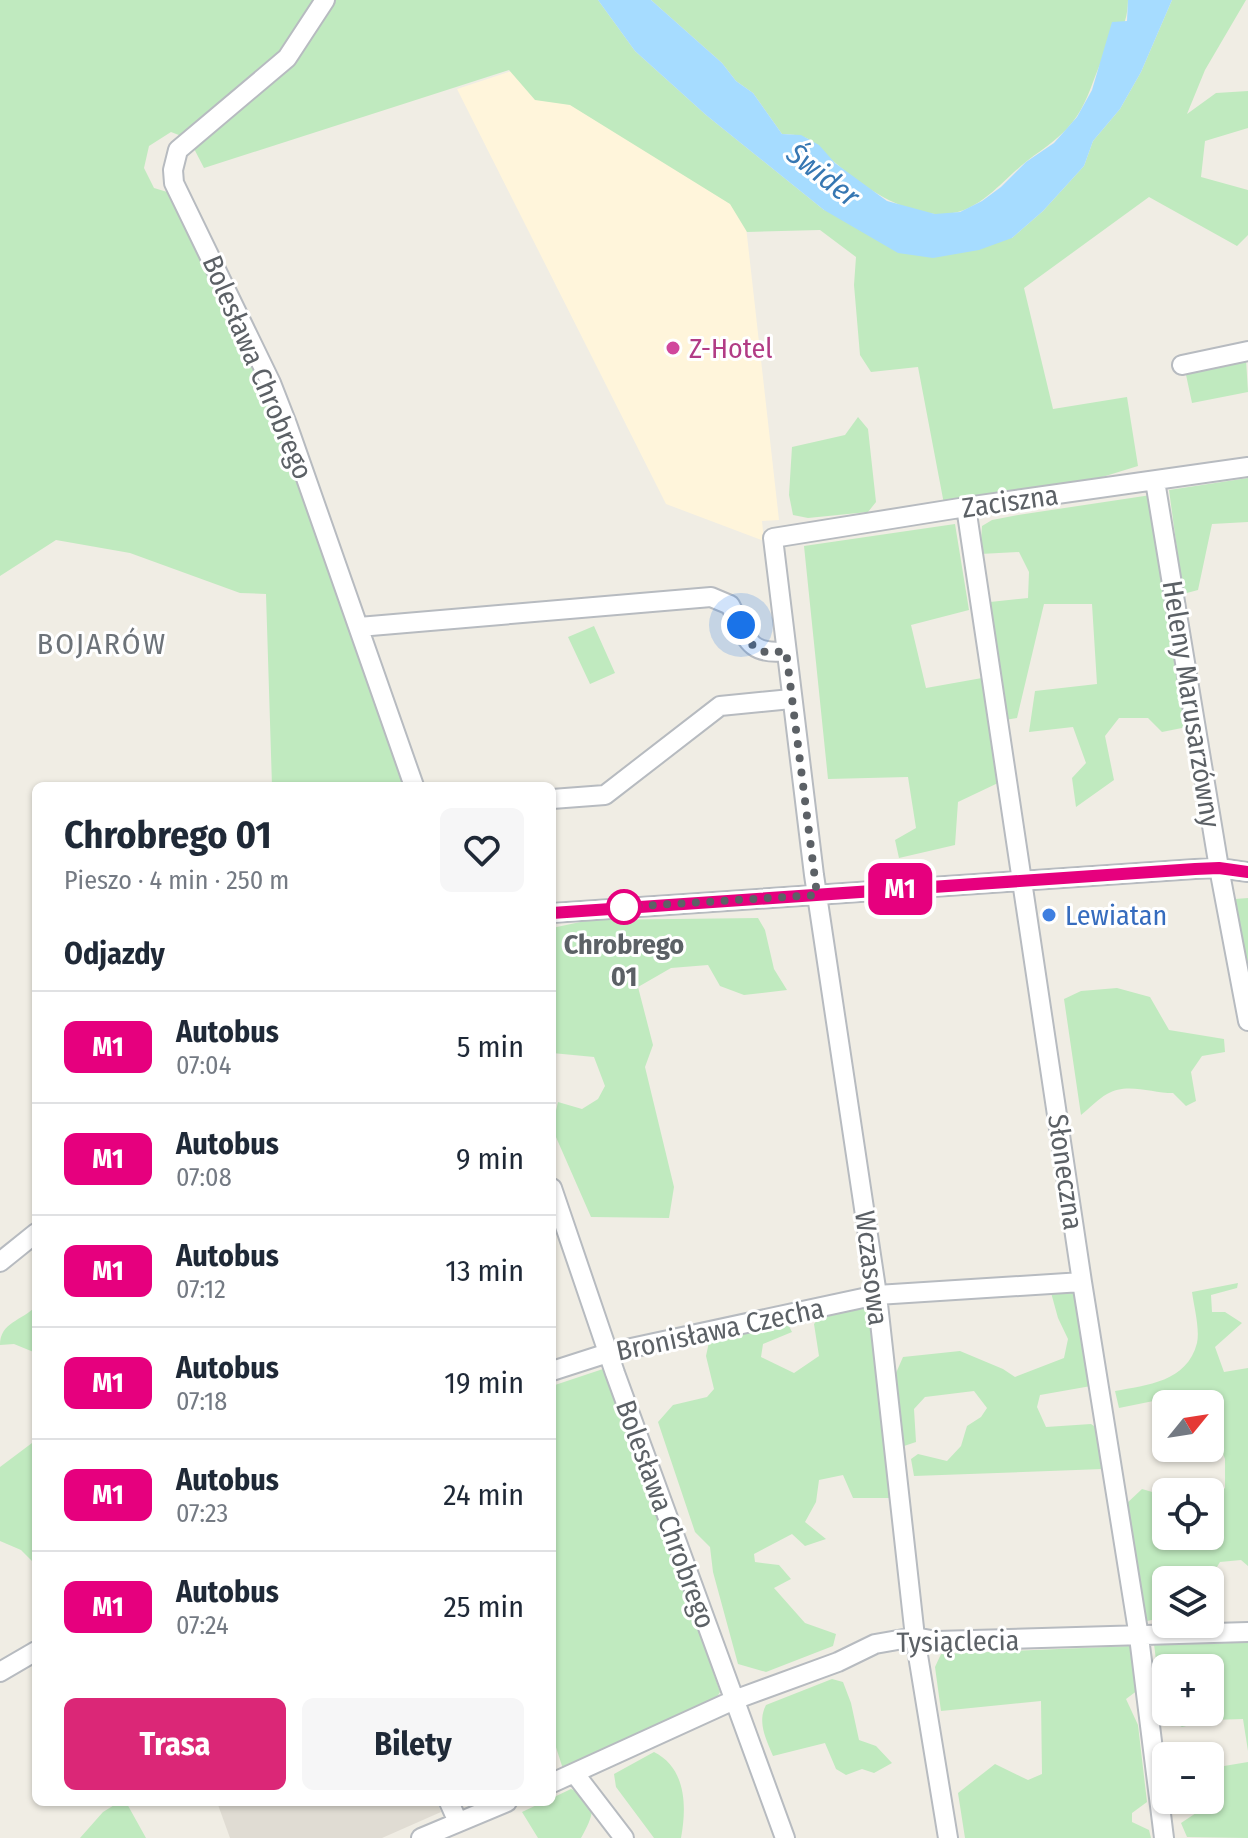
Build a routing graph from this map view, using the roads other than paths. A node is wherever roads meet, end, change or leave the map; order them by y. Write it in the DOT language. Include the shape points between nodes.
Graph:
graph roads {
  1 [pos="325,0"];
  2 [pos="1248,351"];
  3 [pos="1182,365"];
  4 [pos="1248,467"];
  5 [pos="1155,481"];
  6 [pos="966,507"];
  7 [pos="773,538"];
  8 [pos="359,627"];
  9 [pos="782,652"];
  10 [pos="788,700"];
  11 [pos="413,782"];
  12 [pos="556,799"];
  13 [pos="1219,868"];
  14 [pos="1248,872"];
  15 [pos="1022,881"];
  16 [pos="817,895"];
  17 [pos="556,913"];
  18 [pos="1248,1021"];
  19 [pos="556,1200"];
  20 [pos="32,1236"];
  21 [pos="0,1262"];
  22 [pos="1082,1282"];
  23 [pos="877,1295"];
  24 [pos="608,1353"];
  25 [pos="556,1370"];
  26 [pos="1248,1632"];
  27 [pos="915,1637"];
  28 [pos="1139,1637"];
  29 [pos="32,1653"];
  30 [pos="0,1672"];
  31 [pos="734,1700"];
  32 [pos="575,1774"];
  33 [pos="556,1781"];
  34 [pos="451,1806"];
  35 [pos="497,1806"];
  36 [pos="458,1822"];
  37 [pos="428,1837"];
  38 [pos="624,1838"];
  39 [pos="785,1838"];
  40 [pos="948,1838"];
  41 [pos="1164,1838"];
  1 -- 8 [label="street, Bolesława Chrobrego" via="287,58 178,150 173,170 174,183 271,383"];
  2 -- 3 [label="street"];
  4 -- 5 [label="street, Zaciszna"];
  5 -- 6 [label="street, Zaciszna"];
  5 -- 13 [label="street, Heleny Marusarzówny"];
  6 -- 7 [label="street, Zaciszna"];
  6 -- 15 [label="street, Słoneczna"];
  7 -- 9 [label="street, Wczasowa"];
  8 -- 9 [label="street" via="711,597 730,605 751,646 764,653"];
  8 -- 11 [label="street, Bolesława Chrobrego"];
  9 -- 10 [label="street, Wczasowa"];
  10 -- 12 [label="street" via="720,706 605,795"];
  10 -- 16 [label="street, Wczasowa"];
  13 -- 14 [label="street"];
  13 -- 15 [label="street"];
  13 -- 18 [label="street, Heleny Marusarzówny"];
  15 -- 16 [label="street"];
  15 -- 22 [label="street, Słoneczna"];
  16 -- 17 [label="street"];
  16 -- 23 [label="street, Wczasowa"];
  19 -- 24 [label="street, Bolesława Chrobrego"];
  20 -- 21 [label="street"];
  22 -- 23 [label="street, Bronisława Czecha"];
  22 -- 28 [label="street, Słoneczna"];
  23 -- 24 [label="street, Bronisława Czecha"];
  23 -- 27 [label="street, Wczasowa"];
  24 -- 25 [label="street, Bronisława Czecha"];
  24 -- 31 [label="street, Bolesława Chrobrego"];
  26 -- 28 [label="street, Tysiąclecia"];
  27 -- 28 [label="street, Tysiąclecia"];
  27 -- 31 [label="street, Tysiąclecia" via="875,1644"];
  27 -- 40 [label="street, Wczasowa"];
  28 -- 41 [label="street, Słoneczna"];
  29 -- 30 [label="street"];
  31 -- 32 [label="street, Tysiąclecia"];
  31 -- 39 [label="street, Bolesława Chrobrego"];
  32 -- 33 [label="street, Tysiąclecia"];
  32 -- 38 [label="street"];
  34 -- 36 [label="street"];
  35 -- 36 [label="street"];
  36 -- 37 [label="street"];
}
